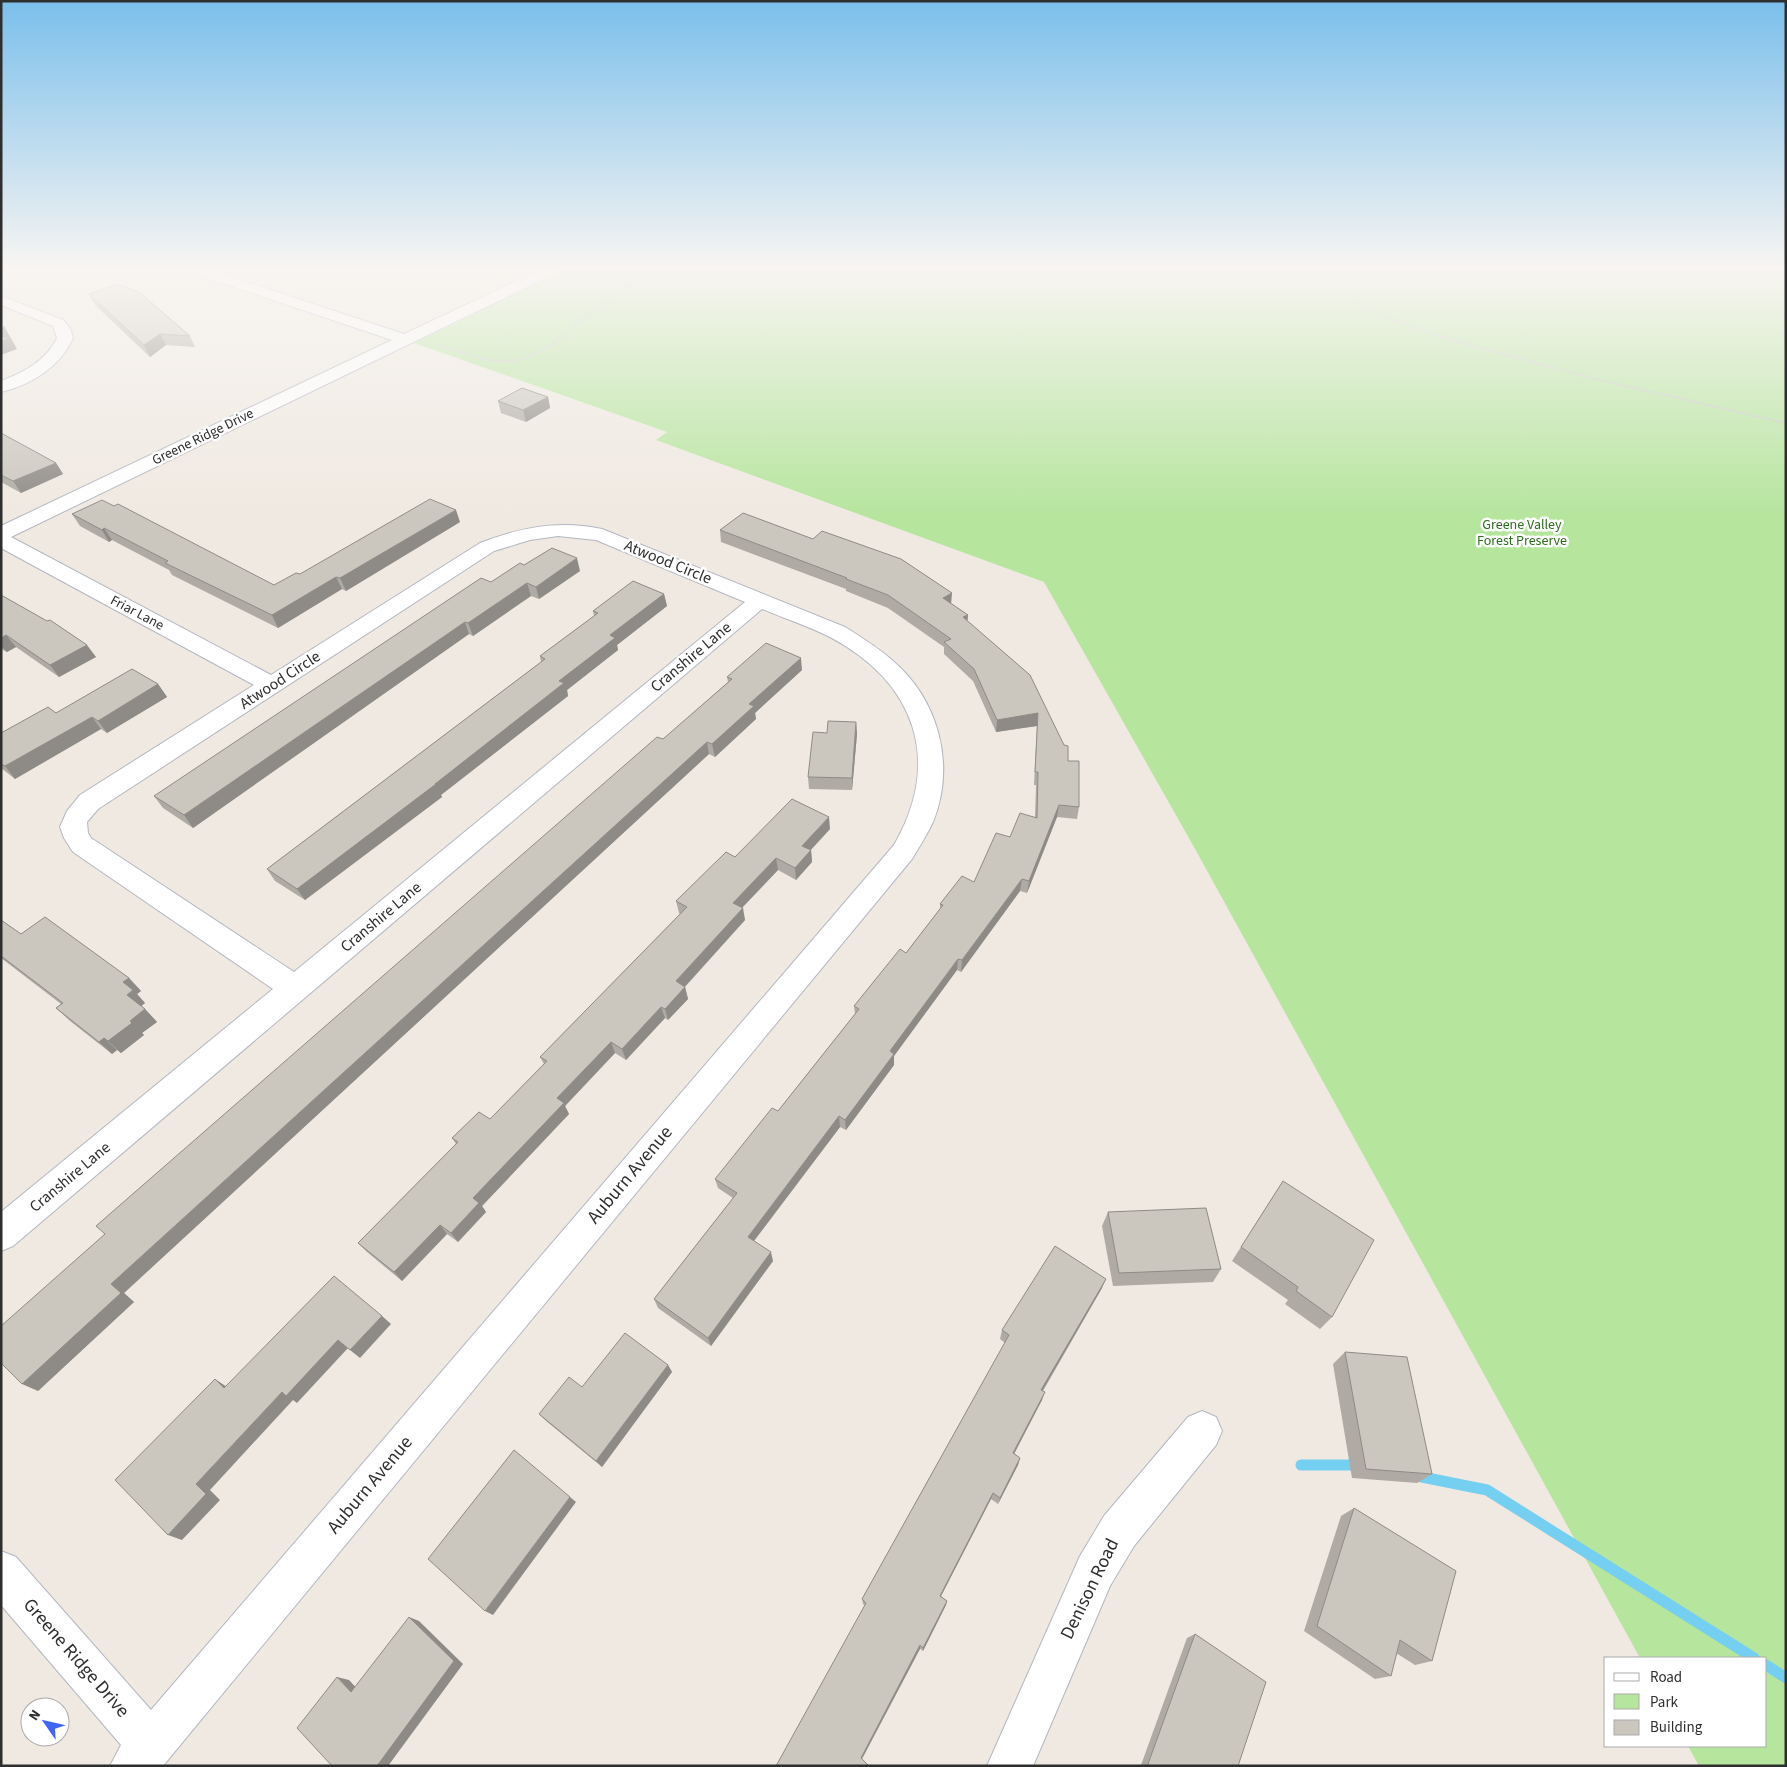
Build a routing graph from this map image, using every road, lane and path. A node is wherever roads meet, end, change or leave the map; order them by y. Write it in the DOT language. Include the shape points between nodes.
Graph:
graph roads {
  1 [pos="59,351"];
  2 [pos="382,351"];
  3 [pos="461,351"];
  4 [pos="543,351"];
  5 [pos="1489,351"];
  6 [pos="1,387"];
  7 [pos="1786,423"];
  8 [pos="1,534"];
  9 [pos="1,540"];
  10 [pos="760,600"];
  11 [pos="272,685"];
  12 [pos="295,988"];
  13 [pos="1,1234"];
  14 [pos="1202,1430"];
  15 [pos="1,1572"];
  16 [pos="142,1755"];
  17 [pos="1010,1766"];
  1 -- 6 [label="street" via="44,365"];
  2 -- 8 [label="street, Greene Ridge Drive"];
  3 -- 4 [label="path" via="505,361"];
  5 -- 7 [label="path"];
  9 -- 11 [label="street, Friar Lane"];
  10 -- 11 [label="street, Atwood Circle" via="602,535 574,530 540,531 487,547"];
  10 -- 12 [label="street, Cranshire Lane"];
  10 -- 16 [label="street, Auburn Avenue" via="854,641 892,672 910,694 924,720 932,756 930,786 918,827 903,852"];
  11 -- 12 [label="street, Atwood Circle" via="89,802 73,825 74,835 82,845"];
  12 -- 13 [label="street, Cranshire Lane"];
  14 -- 17 [label="street, Denison Road" via="1119,1531 1095,1571"];
  15 -- 16 [label="street, Greene Ridge Drive"];
}
